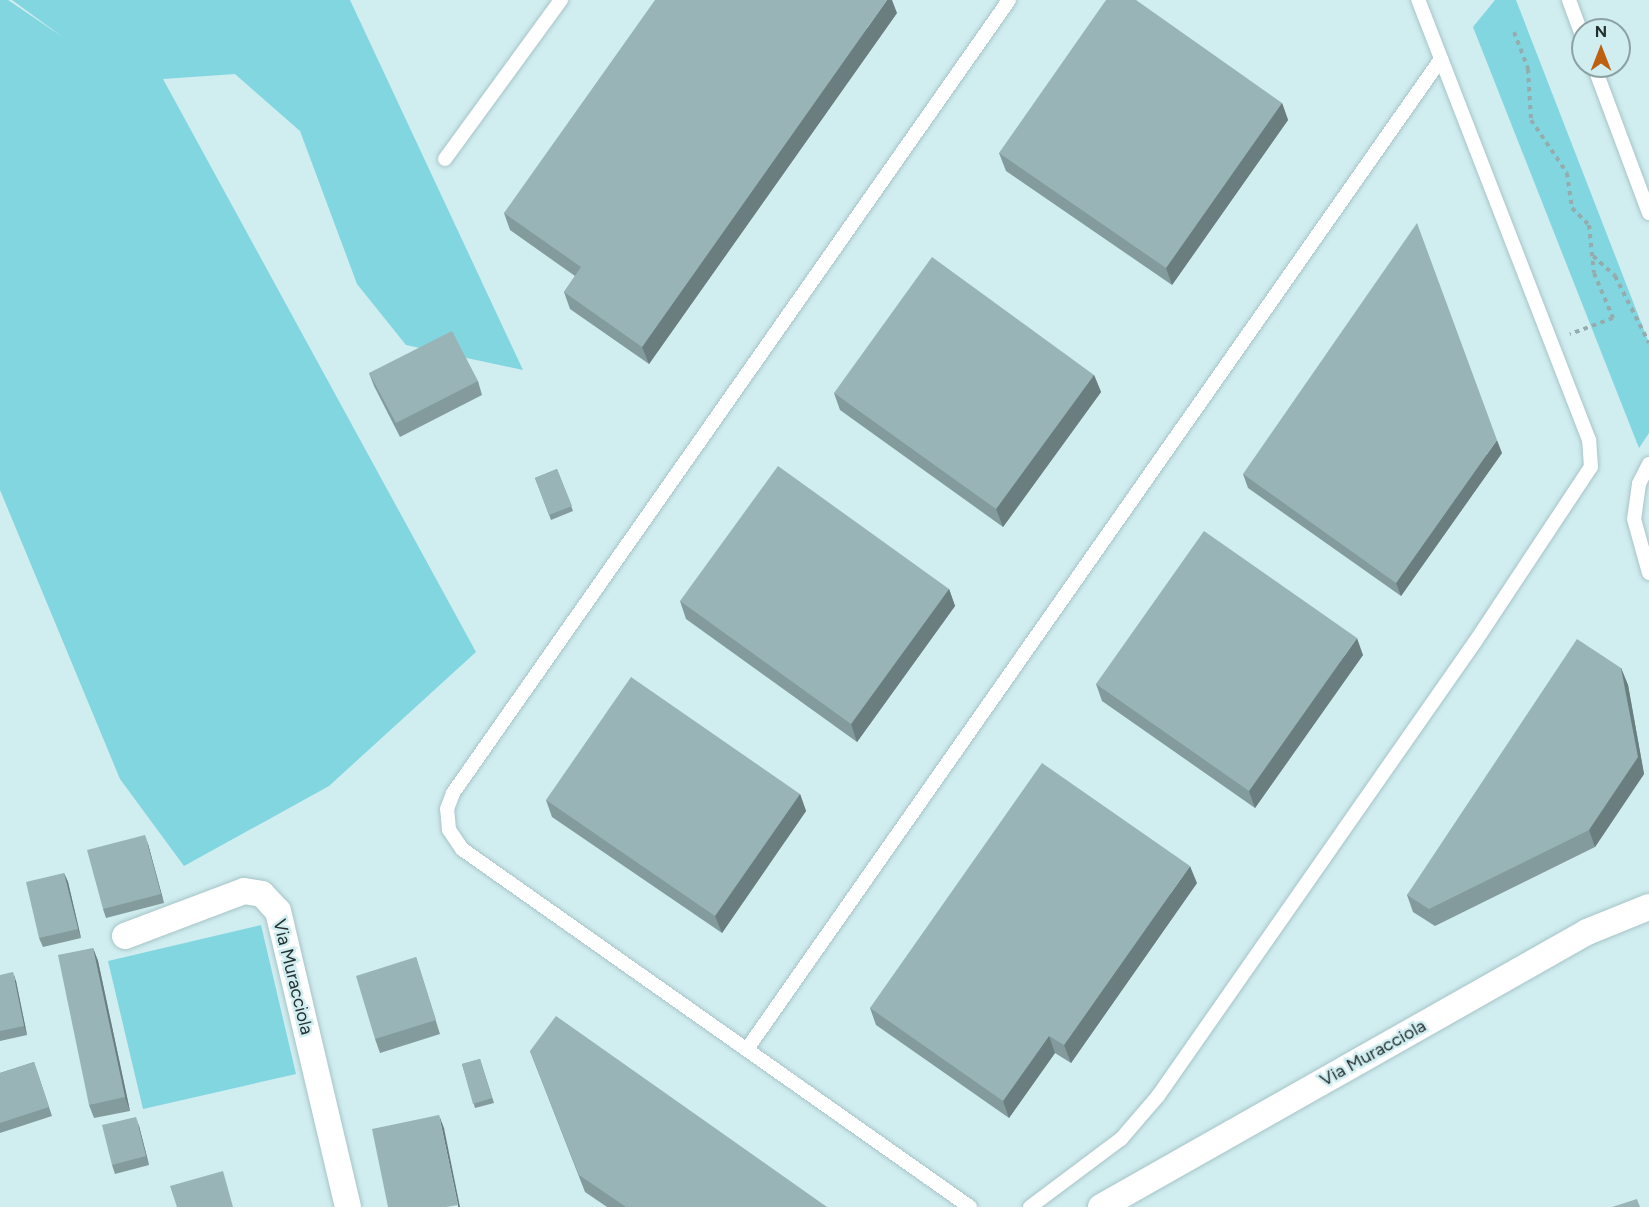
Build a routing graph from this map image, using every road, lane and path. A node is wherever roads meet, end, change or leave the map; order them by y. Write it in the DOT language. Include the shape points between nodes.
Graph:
graph roads {
  1 [pos="561,0"];
  2 [pos="1009,0"];
  3 [pos="1418,0"];
  4 [pos="1569,0"];
  5 [pos="1576,18"];
  6 [pos="1514,32"];
  7 [pos="1441,59"];
  8 [pos="1598,78"];
  9 [pos="445,159"];
  10 [pos="1649,213"];
  11 [pos="1592,255"];
  12 [pos="1550,341"];
  13 [pos="1649,343"];
  14 [pos="1649,464"];
  15 [pos="1649,573"];
  16 [pos="1649,907"];
  17 [pos="125,936"];
  18 [pos="747,1049"];
  19 [pos="348,1207"];
  20 [pos="970,1207"];
  21 [pos="1030,1207"];
  22 [pos="1101,1207"];
  1 -- 9 [label="lane"];
  2 -- 18 [label="lane" via="449,801 449,830 462,849"];
  3 -- 7 [label="lane"];
  4 -- 5 [label="lane"];
  6 -- 11 [label="path" via="1528,69 1532,120 1567,172 1572,208 1589,225"];
  7 -- 12 [label="lane"];
  7 -- 18 [label="lane"];
  8 -- 10 [label="lane"];
  11 -- 12 [label="path" via="1594,273 1613,318"];
  11 -- 13 [label="path" via="1615,276"];
  12 -- 21 [label="lane" via="1589,440 1591,467 1585,482 1158,1096 1121,1138"];
  14 -- 15 [label="lane" via="1635,495 1634,519"];
  16 -- 22 [label="street, Via Muracciola" via="1587,932"];
  17 -- 19 [label="street, Via Muracciola" via="244,891 262,894 278,911"];
  18 -- 20 [label="lane"];
}
